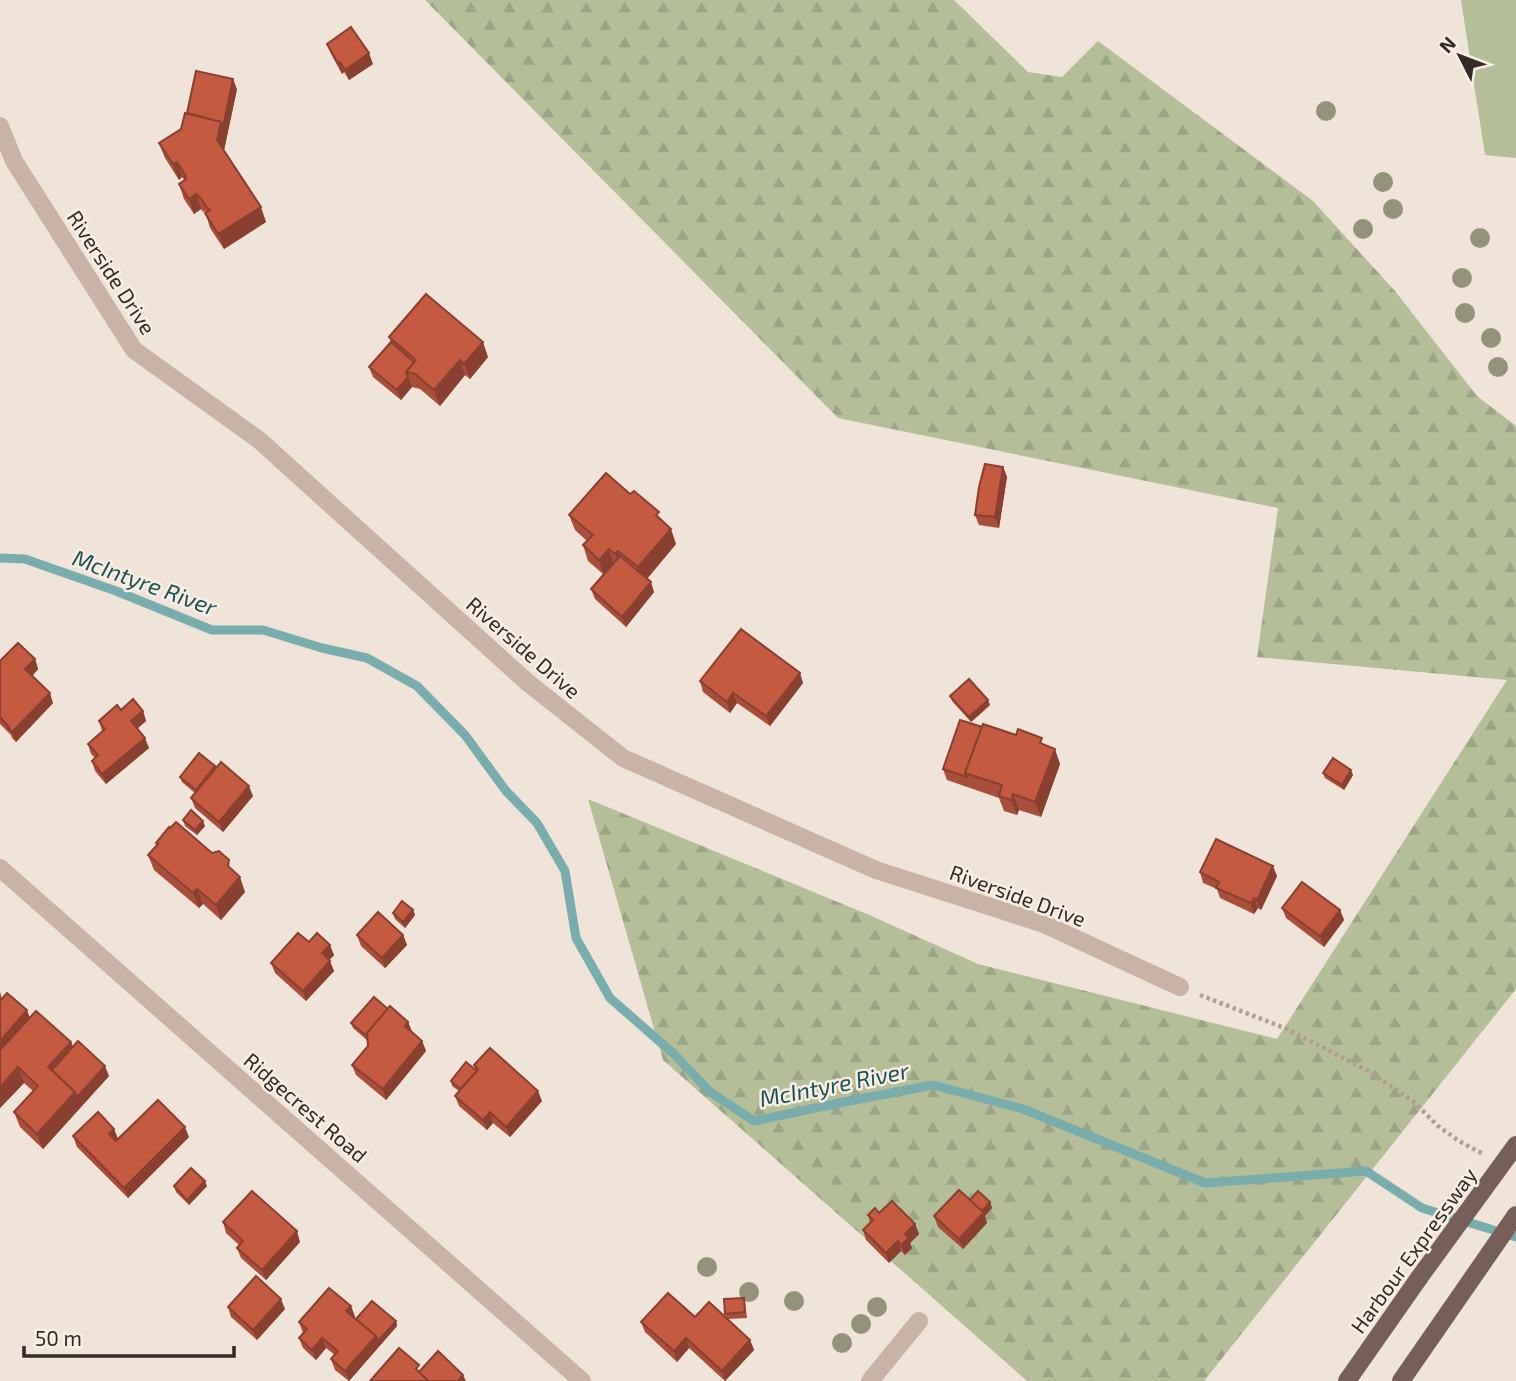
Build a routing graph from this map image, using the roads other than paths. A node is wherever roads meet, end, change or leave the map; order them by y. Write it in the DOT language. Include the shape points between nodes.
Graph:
graph roads {
  1 [pos="0,126"];
  2 [pos="0,868"];
  3 [pos="1180,987"];
  4 [pos="1516,1145"];
  5 [pos="1516,1216"];
  6 [pos="919,1321"];
  7 [pos="582,1381"];
  8 [pos="870,1381"];
  9 [pos="1347,1381"];
  10 [pos="1401,1381"];
  1 -- 3 [label="street, Riverside Drive" via="14,161 134,350 259,440 527,682 623,758 876,870 1044,924"];
  2 -- 7 [label="street, Ridgecrest Road"];
  4 -- 9 [label="main road, Harbour Expressway, bridge"];
  5 -- 10 [label="main road"];
  6 -- 8 [label="street"];
}
